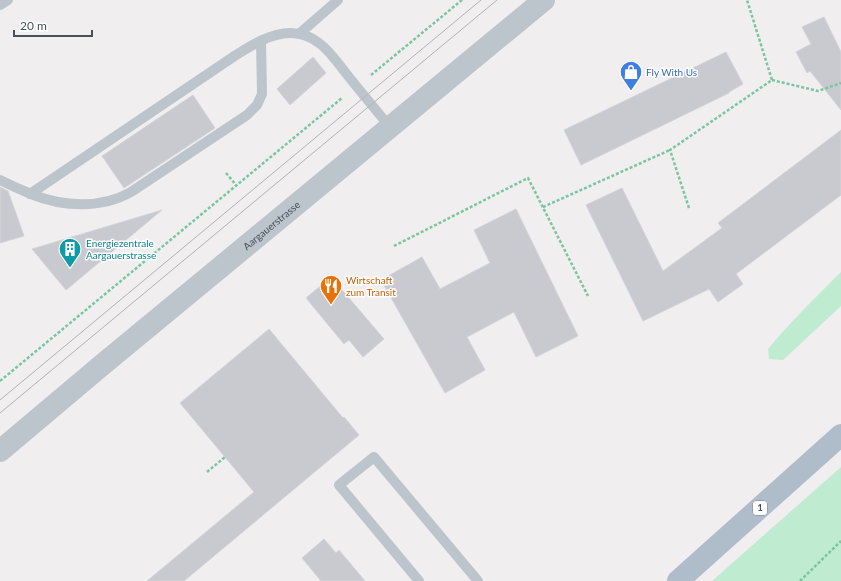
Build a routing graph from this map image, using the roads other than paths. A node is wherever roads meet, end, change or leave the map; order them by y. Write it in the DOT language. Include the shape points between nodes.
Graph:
graph roads {
  1 [pos="8,0"];
  2 [pos="338,0"];
  3 [pos="544,0"];
  4 [pos="0,5"];
  5 [pos="299,34"];
  6 [pos="261,41"];
  7 [pos="390,127"];
  8 [pos="0,180"];
  9 [pos="30,194"];
  10 [pos="841,435"];
  11 [pos="0,451"];
  12 [pos="419,581"];
  13 [pos="478,581"];
  14 [pos="678,581"];
  1 -- 4 [label="lane"];
  2 -- 5 [label="lane"];
  3 -- 7 [label="street, Aargauerstrasse"];
  5 -- 6 [label="lane" via="279,34"];
  5 -- 7 [label="lane" via="313,39 324,48"];
  6 -- 9 [label="lane" via="230,59"];
  6 -- 9 [label="lane" via="262,94 257,105 247,115 132,192 114,200 94,204 73,204"];
  7 -- 11 [label="street, Aargauerstrasse"];
  8 -- 9 [label="lane"];
  10 -- 14 [label="main road, 1"];
  12 -- 13 [label="lane" via="340,485 374,457"];
}
